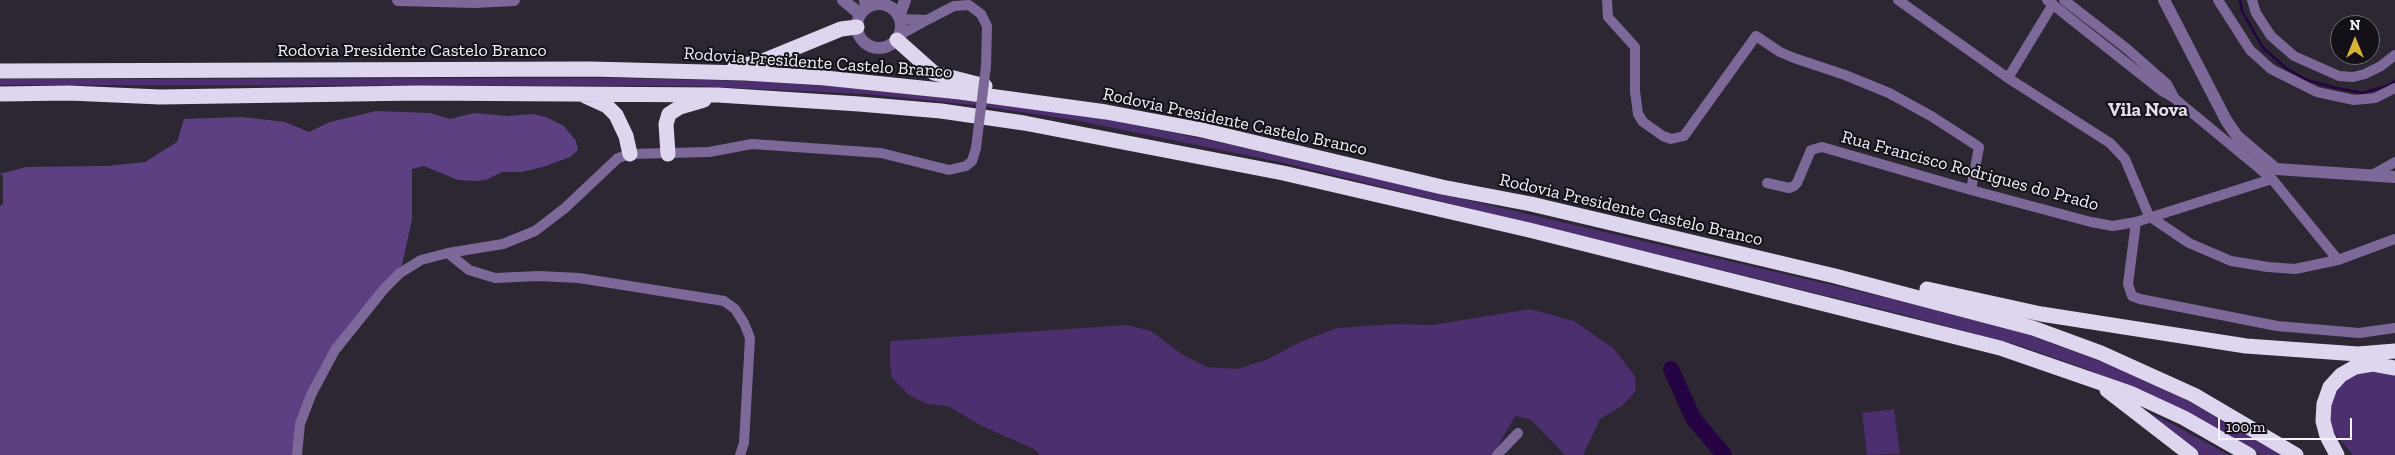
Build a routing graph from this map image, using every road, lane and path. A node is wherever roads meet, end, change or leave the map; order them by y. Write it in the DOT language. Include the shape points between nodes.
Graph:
graph roads {
  1 [pos="398,0"];
  2 [pos="514,0"];
  3 [pos="843,0"];
  4 [pos="906,0"];
  5 [pos="1607,0"];
  6 [pos="1898,0"];
  7 [pos="2064,0"];
  8 [pos="2164,0"];
  9 [pos="2218,0"];
  10 [pos="2252,0"];
  11 [pos="2050,2"];
  12 [pos="871,7"];
  13 [pos="900,18"];
  14 [pos="926,20"];
  15 [pos="899,37"];
  16 [pos="2395,55"];
  17 [pos="591,69"];
  18 [pos="0,71"];
  19 [pos="2008,78"];
  20 [pos="2395,88"];
  21 [pos="576,93"];
  22 [pos="0,94"];
  23 [pos="718,95"];
  24 [pos="2174,98"];
  25 [pos="1106,112"];
  26 [pos="630,154"];
  27 [pos="668,154"];
  28 [pos="2395,162"];
  29 [pos="2274,174"];
  30 [pos="2372,175"];
  31 [pos="2395,177"];
  32 [pos="1767,183"];
  33 [pos="1971,190"];
  34 [pos="2149,216"];
  35 [pos="2136,222"];
  36 [pos="2395,239"];
  37 [pos="448,253"];
  38 [pos="2338,260"];
  39 [pos="1835,276"];
  40 [pos="2395,328"];
  41 [pos="2395,351"];
  42 [pos="2395,368"];
  43 [pos="2092,378"];
  44 [pos="1518,433"];
  45 [pos="297,455"];
  46 [pos="740,455"];
  47 [pos="1497,455"];
  48 [pos="2191,455"];
  49 [pos="2249,455"];
  50 [pos="2296,455"];
  51 [pos="2337,455"];
  1 -- 2 [label="street"];
  3 -- 12 [label="street"];
  4 -- 13 [label="street"];
  5 -- 33 [label="street" via="1608,17 1635,46 1638,114 1652,130 1671,139 1684,136 1756,36 1780,52 1889,93 1979,147"];
  6 -- 19 [label="street"];
  7 -- 24 [label="street" via="2167,84"];
  8 -- 29 [label="street" via="2226,120"];
  9 -- 20 [label="street" via="2250,50 2271,69 2317,92 2354,100 2375,98"];
  10 -- 16 [label="street" via="2256,14 2271,36 2294,56 2339,76 2365,74"];
  11 -- 19 [label="street"];
  11 -- 24 [label="street"];
  12 -- 13 [label="street" via="890,7"];
  12 -- 15 [label="street" via="861,40 872,48 886,48"];
  12 -- 17 [label="highway" via="841,29 772,58 745,65"];
  13 -- 14 [label="street"];
  13 -- 15 [label="street"];
  14 -- 15 [label="street"];
  14 -- 27 [label="street, bridge" via="954,6 969,5 981,14 987,26 986,66 976,148 972,161 966,166 949,170 882,153 763,145"];
  15 -- 25 [label="highway" via="934,73"];
  17 -- 18 [label="highway, Rodovia Presidente Castelo Branco"];
  17 -- 25 [label="highway, Rodovia Presidente Castelo Branco" via="825,78"];
  19 -- 34 [label="street" via="2110,143 2125,160"];
  21 -- 22 [label="highway" via="160,97"];
  21 -- 23 [label="highway"];
  21 -- 26 [label="highway" via="612,110 624,131"];
  23 -- 27 [label="highway" via="680,107 669,114 666,124"];
  23 -- 43 [label="highway" via="942,111 1042,126 1265,169 1923,327"];
  24 -- 29 [label="street"];
  25 -- 39 [label="highway, Rodovia Presidente Castelo Branco" via="1202,130 1442,187 1531,204"];
  26 -- 27 [label="street"];
  26 -- 37 [label="street" via="618,158 565,208 535,231 503,244"];
  28 -- 30 [label="street"];
  29 -- 30 [label="street"];
  29 -- 34 [label="street, Rua Francisco Rodrigues do Prado"];
  29 -- 38 [label="street"];
  30 -- 31 [label="street"];
  32 -- 33 [label="street, Rua Francisco Rodrigues do Prado" via="1789,188 1794,186 1811,150 1822,147"];
  33 -- 35 [label="street, Rua Francisco Rodrigues do Prado" via="2091,222 2113,226"];
  34 -- 35 [label="street, Rua Francisco Rodrigues do Prado"];
  34 -- 38 [label="street" via="2189,243 2231,261 2295,269"];
  35 -- 40 [label="street" via="2128,284 2132,296 2277,326 2359,333"];
  36 -- 38 [label="street"];
  37 -- 45 [label="street" via="421,260 400,273 335,350 300,424"];
  37 -- 46 [label="street" via="469,270 495,278 579,278 724,301 735,309 750,338 744,443"];
  39 -- 41 [label="highway" via="1884,280 2041,314 2246,346 2358,354"];
  39 -- 50 [label="highway, Rodovia Presidente Castelo Branco" via="2033,328 2101,353 2194,395"];
  42 -- 51 [label="highway" via="2373,364 2355,367 2330,387 2323,421"];
  43 -- 48 [label="highway"];
  43 -- 49 [label="highway" via="2184,418"];
  44 -- 47 [label="street"];
}
